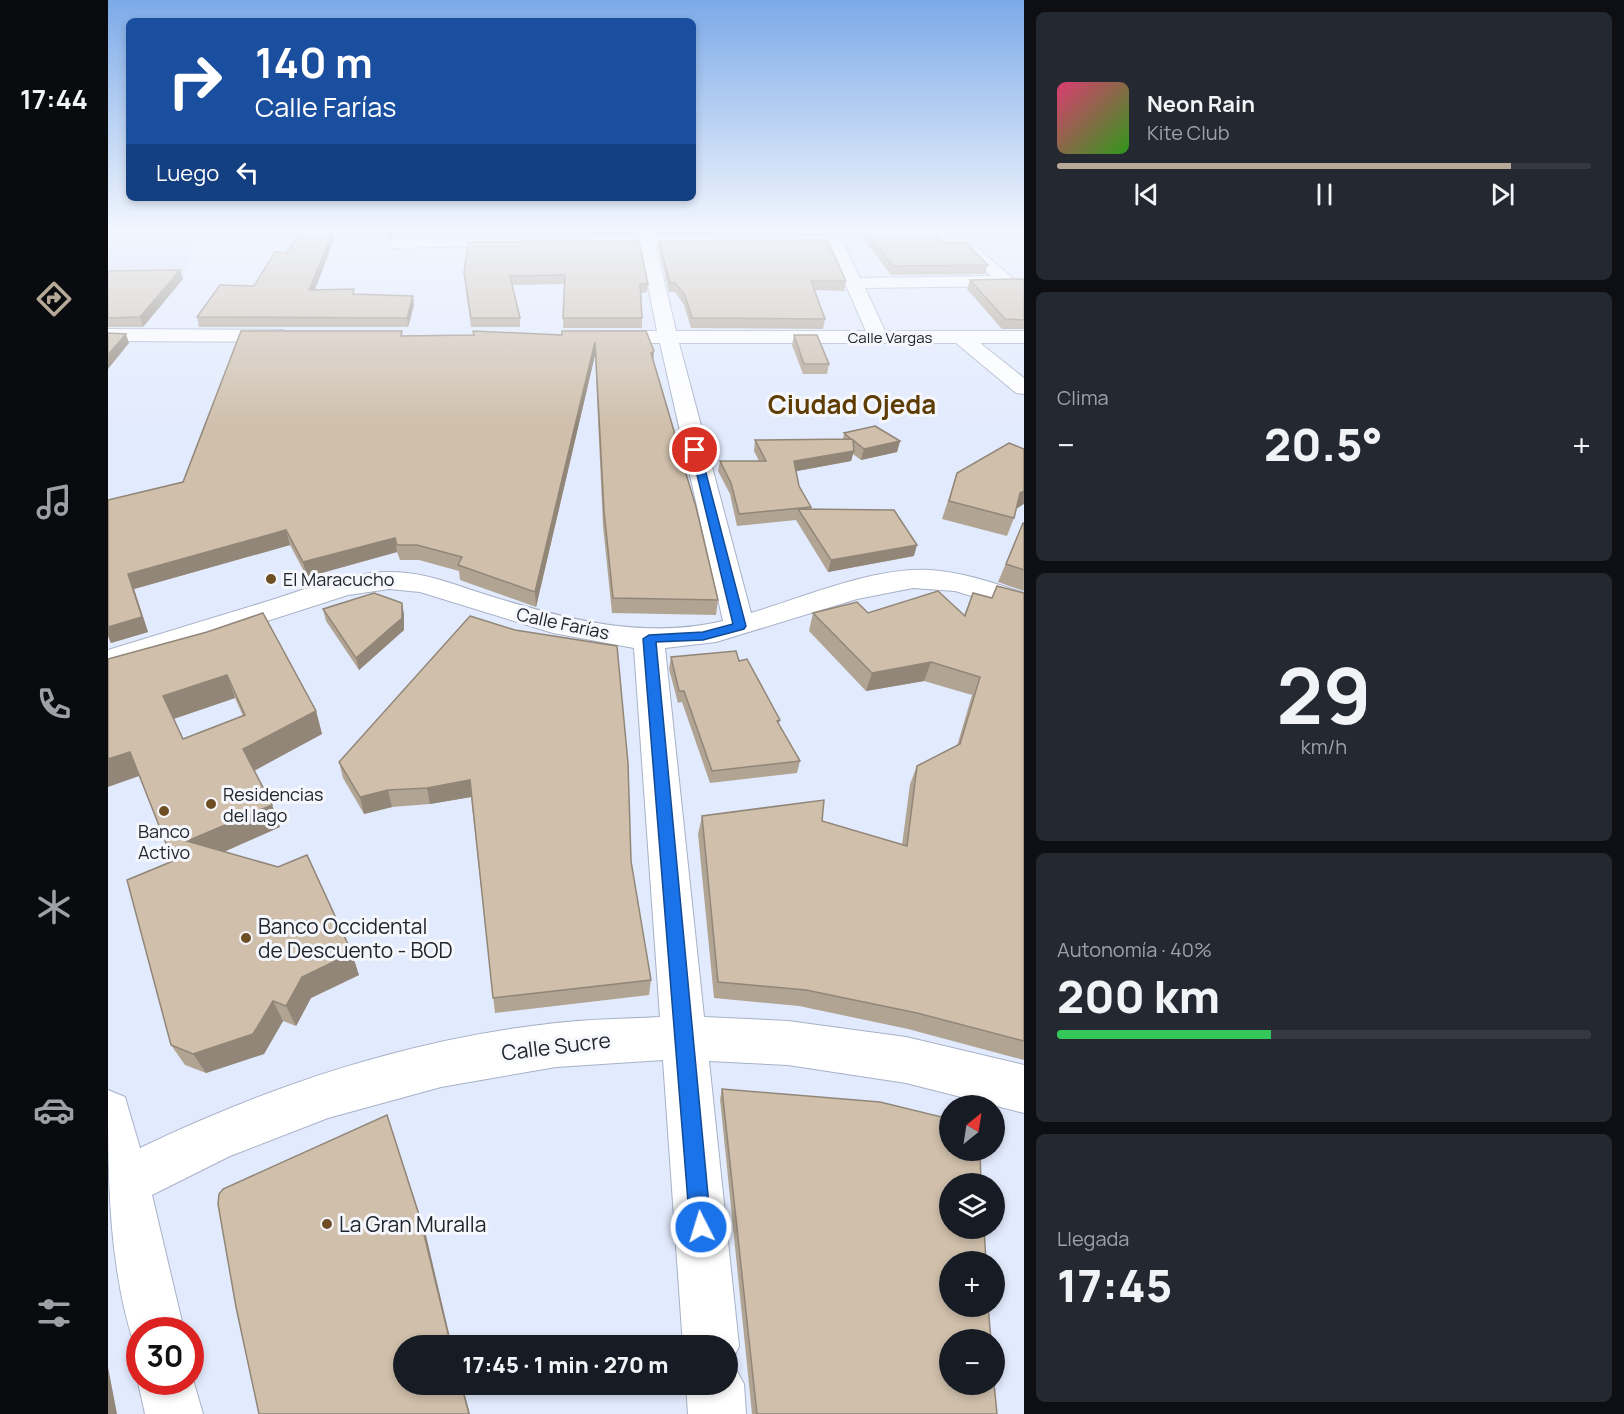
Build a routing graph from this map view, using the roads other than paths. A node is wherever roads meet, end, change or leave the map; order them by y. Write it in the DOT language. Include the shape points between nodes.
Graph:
graph roads {
  1 [pos="659,295"];
  2 [pos="859,295"];
  3 [pos="108,335"];
  4 [pos="298,336"];
  5 [pos="584,337"];
  6 [pos="668,337"];
  7 [pos="1024,337"];
  8 [pos="879,338"];
  9 [pos="961,338"];
  10 [pos="1024,388"];
  11 [pos="1024,603"];
  12 [pos="740,626"];
  13 [pos="649,639"];
  14 [pos="108,661"];
  15 [pos="684,1036"];
  16 [pos="1024,1089"];
  17 [pos="108,1114"];
  18 [pos="115,1186"];
  19 [pos="152,1317"];
  20 [pos="710,1335"];
  21 [pos="170,1395"];
  22 [pos="716,1395"];
  23 [pos="174,1414"];
  24 [pos="717,1414"];
  1 -- 6 [label="street"];
  2 -- 8 [label="street"];
  3 -- 4 [label="street"];
  5 -- 6 [label="street, Calle Vargas"];
  6 -- 8 [label="street, Calle Vargas"];
  6 -- 12 [label="street"];
  7 -- 9 [label="street, Calle Vargas"];
  8 -- 9 [label="street, Calle Vargas"];
  9 -- 10 [label="street"];
  11 -- 12 [label="street, Calle Farías" via="952,582 915,578 848,592"];
  12 -- 13 [label="street, Calle Farías" via="703,636"];
  13 -- 14 [label="street, Calle Farías" via="574,629 495,608 430,584 382,580 343,587"];
  13 -- 15 [label="street"];
  15 -- 16 [label="street, Calle Sucre" via="797,1042 860,1051 936,1065"];
  15 -- 18 [label="street, Calle Sucre" via="541,1045 408,1071 269,1116"];
  15 -- 20 [label="street"];
  17 -- 18 [label="street"];
  18 -- 19 [label="street"];
  21 -- 23 [label="street"];
  22 -- 24 [label="street"];
}
